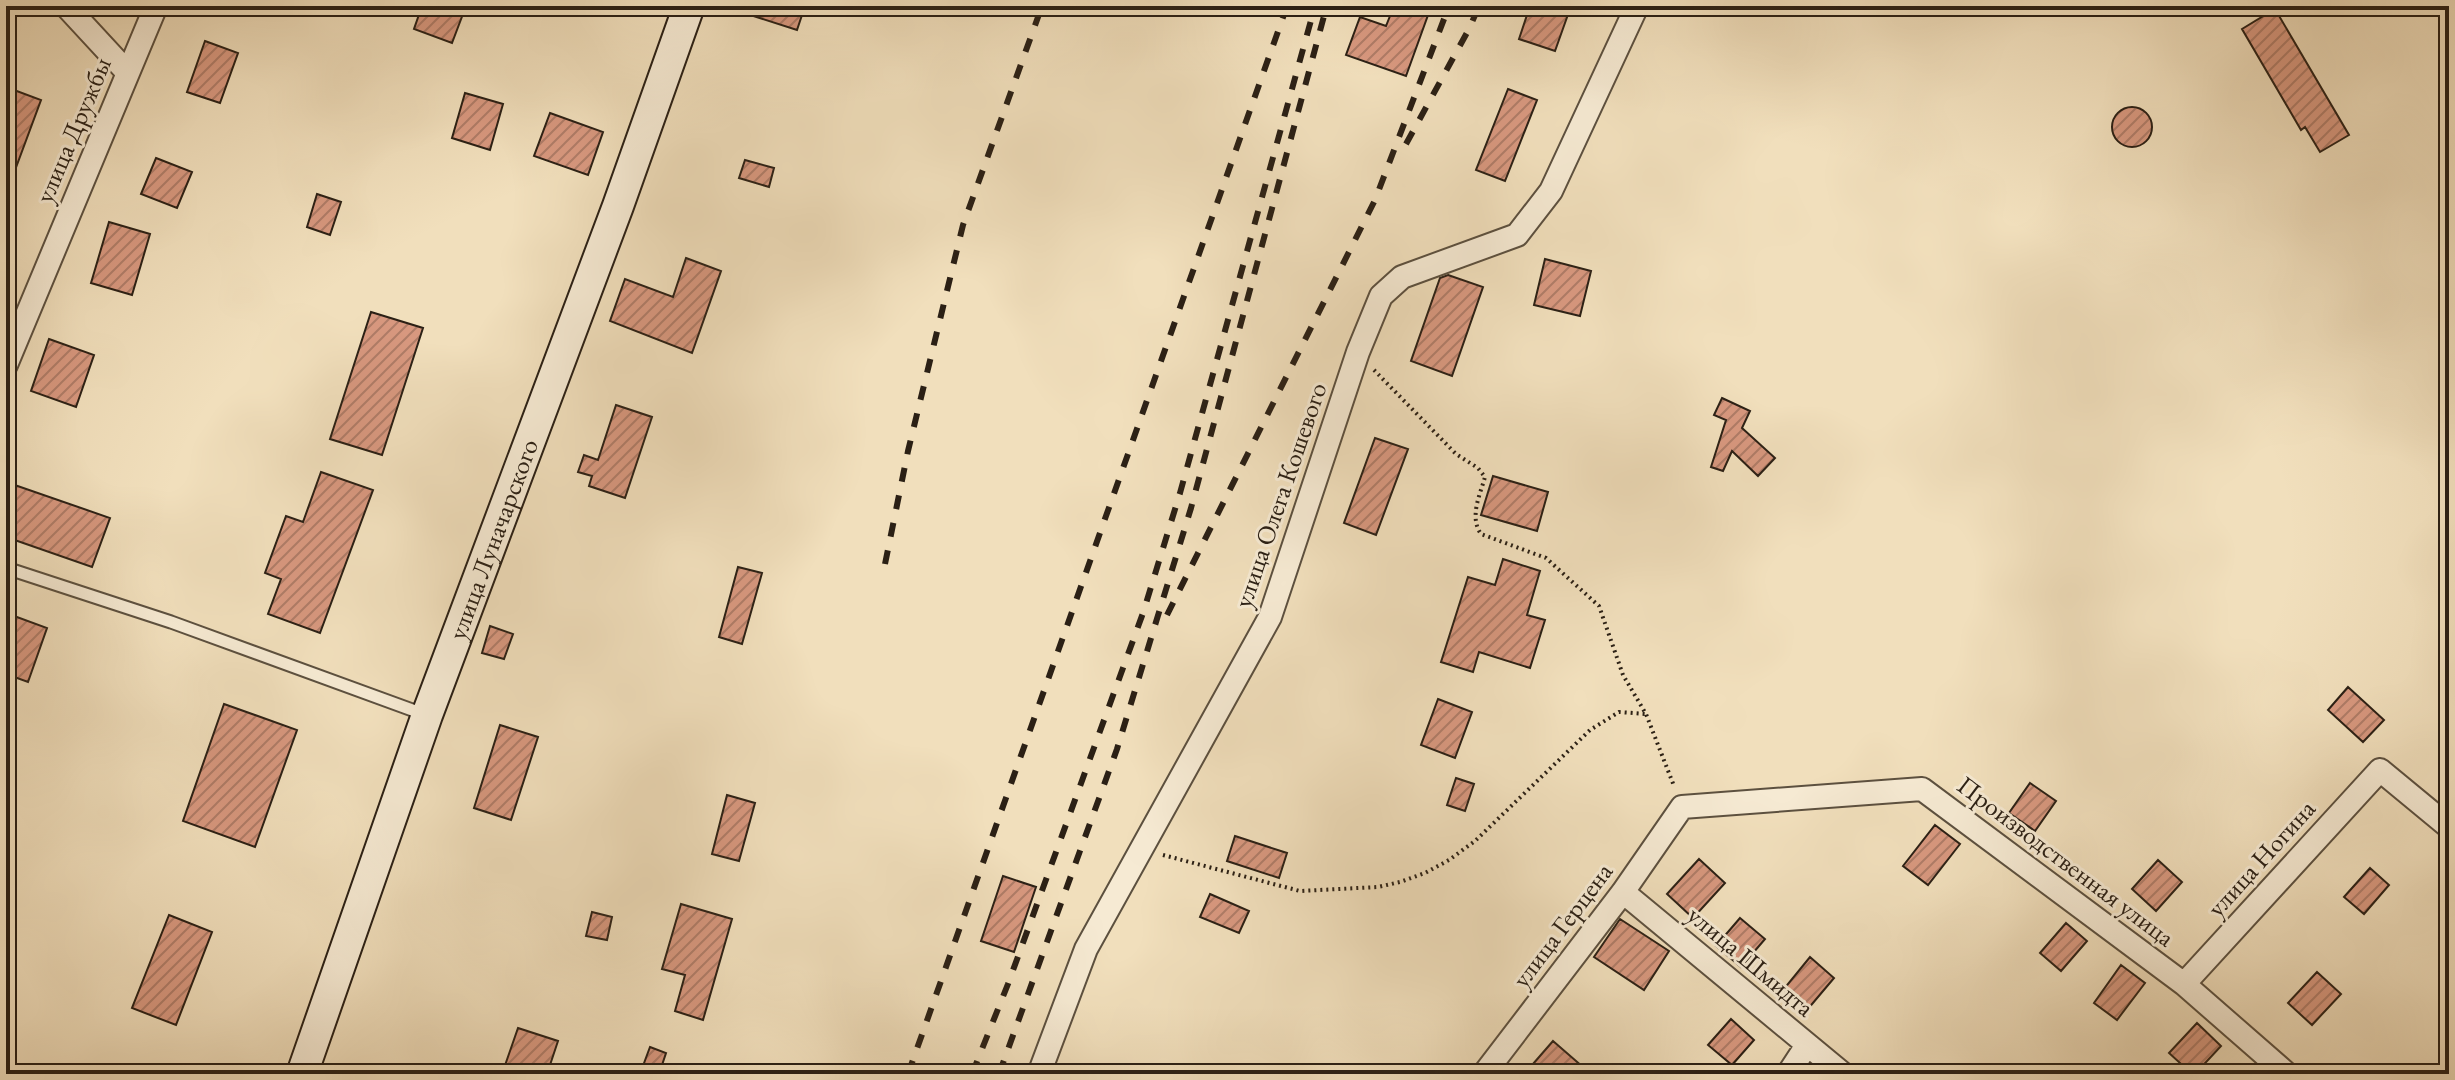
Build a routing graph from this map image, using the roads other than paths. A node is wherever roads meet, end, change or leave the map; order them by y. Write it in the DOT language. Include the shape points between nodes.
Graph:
graph roads {
  1 [pos="66,6"];
  2 [pos="156,6"];
  3 [pos="689,6"];
  4 [pos="1637,6"];
  5 [pos="127,72"];
  6 [pos="6,365"];
  7 [pos="6,568"];
  8 [pos="427,715"];
  9 [pos="1682,807"];
  10 [pos="2449,827"];
  11 [pos="1623,892"];
  12 [pos="2184,984"];
  13 [pos="1807,1045"];
  14 [pos="302,1074"];
  15 [pos="1039,1074"];
  16 [pos="1484,1074"];
  17 [pos="1788,1074"];
  18 [pos="1843,1074"];
  19 [pos="2287,1074"];
  1 -- 5 [label="street"];
  2 -- 5 [label="street, улица Дружбы"];
  3 -- 8 [label="street, улица Луначарского"];
  4 -- 15 [label="street, улица Олега Кошевого" via="1551,191 1517,235 1402,277 1381,296 1270,617 1086,949"];
  5 -- 6 [label="street, улица Дружбы"];
  7 -- 8 [label="lane"];
  8 -- 14 [label="street, улица Луначарского"];
  9 -- 11 [label="street, улица Герцена"];
  9 -- 12 [label="street, Производственная улица" via="1922,789"];
  10 -- 12 [label="street, улица Ногина" via="2380,770"];
  11 -- 13 [label="street, улица Шмидта"];
  11 -- 16 [label="street, улица Герцена"];
  12 -- 19 [label="street, Производственная улица"];
  13 -- 17 [label="street"];
  13 -- 18 [label="street, улица Шмидта"];
}
